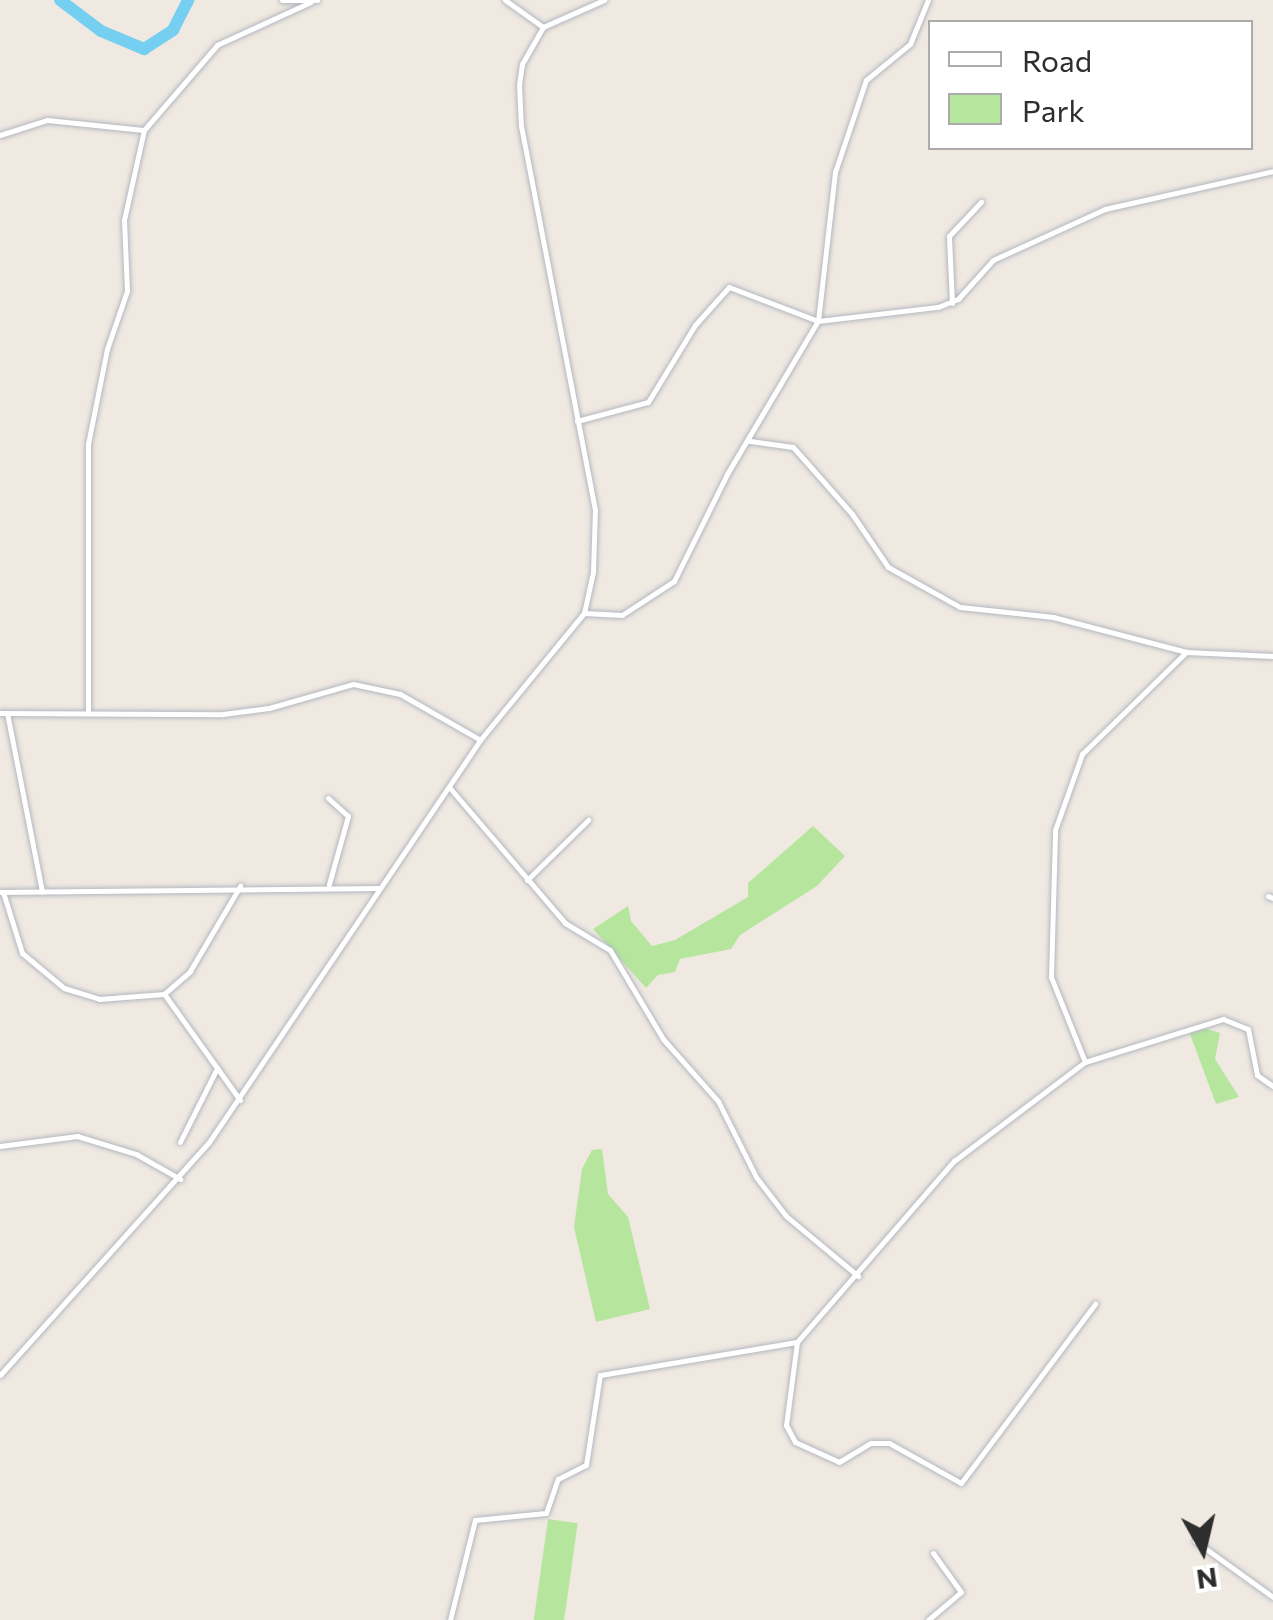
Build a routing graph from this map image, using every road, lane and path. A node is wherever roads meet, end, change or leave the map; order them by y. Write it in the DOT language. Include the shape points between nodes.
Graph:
graph roads {
  1 [pos="282,0"];
  2 [pos="504,0"];
  3 [pos="604,0"];
  4 [pos="928,0"];
  5 [pos="314,1"];
  6 [pos="543,27"];
  7 [pos="144,130"];
  8 [pos="0,135"];
  9 [pos="1273,170"];
  10 [pos="980,202"];
  11 [pos="952,303"];
  12 [pos="818,322"];
  13 [pos="577,421"];
  14 [pos="748,442"];
  15 [pos="584,614"];
  16 [pos="1186,652"];
  17 [pos="1273,656"];
  18 [pos="88,712"];
  19 [pos="4,714"];
  20 [pos="480,740"];
  21 [pos="449,787"];
  22 [pos="328,798"];
  23 [pos="588,820"];
  24 [pos="527,880"];
  25 [pos="329,884"];
  26 [pos="240,886"];
  27 [pos="379,888"];
  28 [pos="1,892"];
  29 [pos="42,892"];
  30 [pos="164,994"];
  31 [pos="1085,1062"];
  32 [pos="216,1068"];
  33 [pos="1273,1086"];
  34 [pos="240,1100"];
  35 [pos="180,1142"];
  36 [pos="0,1146"];
  37 [pos="180,1179"];
  38 [pos="858,1276"];
  39 [pos="1095,1304"];
  40 [pos="798,1342"];
  41 [pos="0,1375"];
  42 [pos="1195,1542"];
  43 [pos="933,1553"];
  44 [pos="1273,1598"];
  45 [pos="450,1620"];
  46 [pos="928,1620"];
  1 -- 5 [label="street"];
  2 -- 6 [label="street"];
  3 -- 6 [label="street"];
  4 -- 12 [label="street" via="910,44 866,80 835,172"];
  5 -- 7 [label="street" via="217,45"];
  6 -- 13 [label="street" via="522,64 521,127"];
  7 -- 8 [label="street" via="47,120"];
  7 -- 18 [label="street" via="124,220 127,291 106,349 88,444"];
  9 -- 11 [label="street" via="1105,210 994,260"];
  10 -- 11 [label="street" via="950,231"];
  11 -- 12 [label="street"];
  12 -- 13 [label="street" via="729,287 695,325 648,402"];
  12 -- 14 [label="street"];
  13 -- 15 [label="street" via="594,510"];
  14 -- 15 [label="street" via="674,581 622,615"];
  14 -- 16 [label="street" via="770,439 792,447 852,514 888,568 960,607 1052,617"];
  15 -- 20 [label="street"];
  16 -- 17 [label="street"];
  16 -- 31 [label="street" via="1082,754 1056,830 1051,977"];
  18 -- 19 [label="street"];
  18 -- 20 [label="street" via="224,714 353,684 400,694"];
  19 -- 29 [label="street"];
  20 -- 21 [label="street"];
  21 -- 24 [label="street"];
  21 -- 27 [label="street"];
  22 -- 25 [label="street" via="348,816"];
  23 -- 24 [label="street"];
  24 -- 38 [label="street" via="565,923 610,950 663,1039 718,1101 756,1177 786,1216"];
  25 -- 26 [label="street"];
  25 -- 27 [label="street"];
  26 -- 29 [label="street"];
  26 -- 30 [label="street" via="190,971"];
  27 -- 34 [label="street"];
  28 -- 29 [label="street"];
  28 -- 30 [label="street" via="22,953 64,988 98,999"];
  30 -- 32 [label="street"];
  31 -- 33 [label="street" via="1223,1020 1248,1029 1257,1075"];
  31 -- 38 [label="street" via="954,1161"];
  32 -- 34 [label="street"];
  32 -- 35 [label="street"];
  34 -- 37 [label="street"];
  36 -- 37 [label="street" via="78,1136 136,1154"];
  37 -- 41 [label="street"];
  38 -- 40 [label="street"];
  39 -- 40 [label="street" via="961,1483 889,1443 871,1443 840,1462 795,1442 786,1425"];
  40 -- 45 [label="street" via="600,1376 586,1465 558,1479 546,1513 475,1520"];
  42 -- 44 [label="street"];
  43 -- 46 [label="street" via="961,1592"];
}
